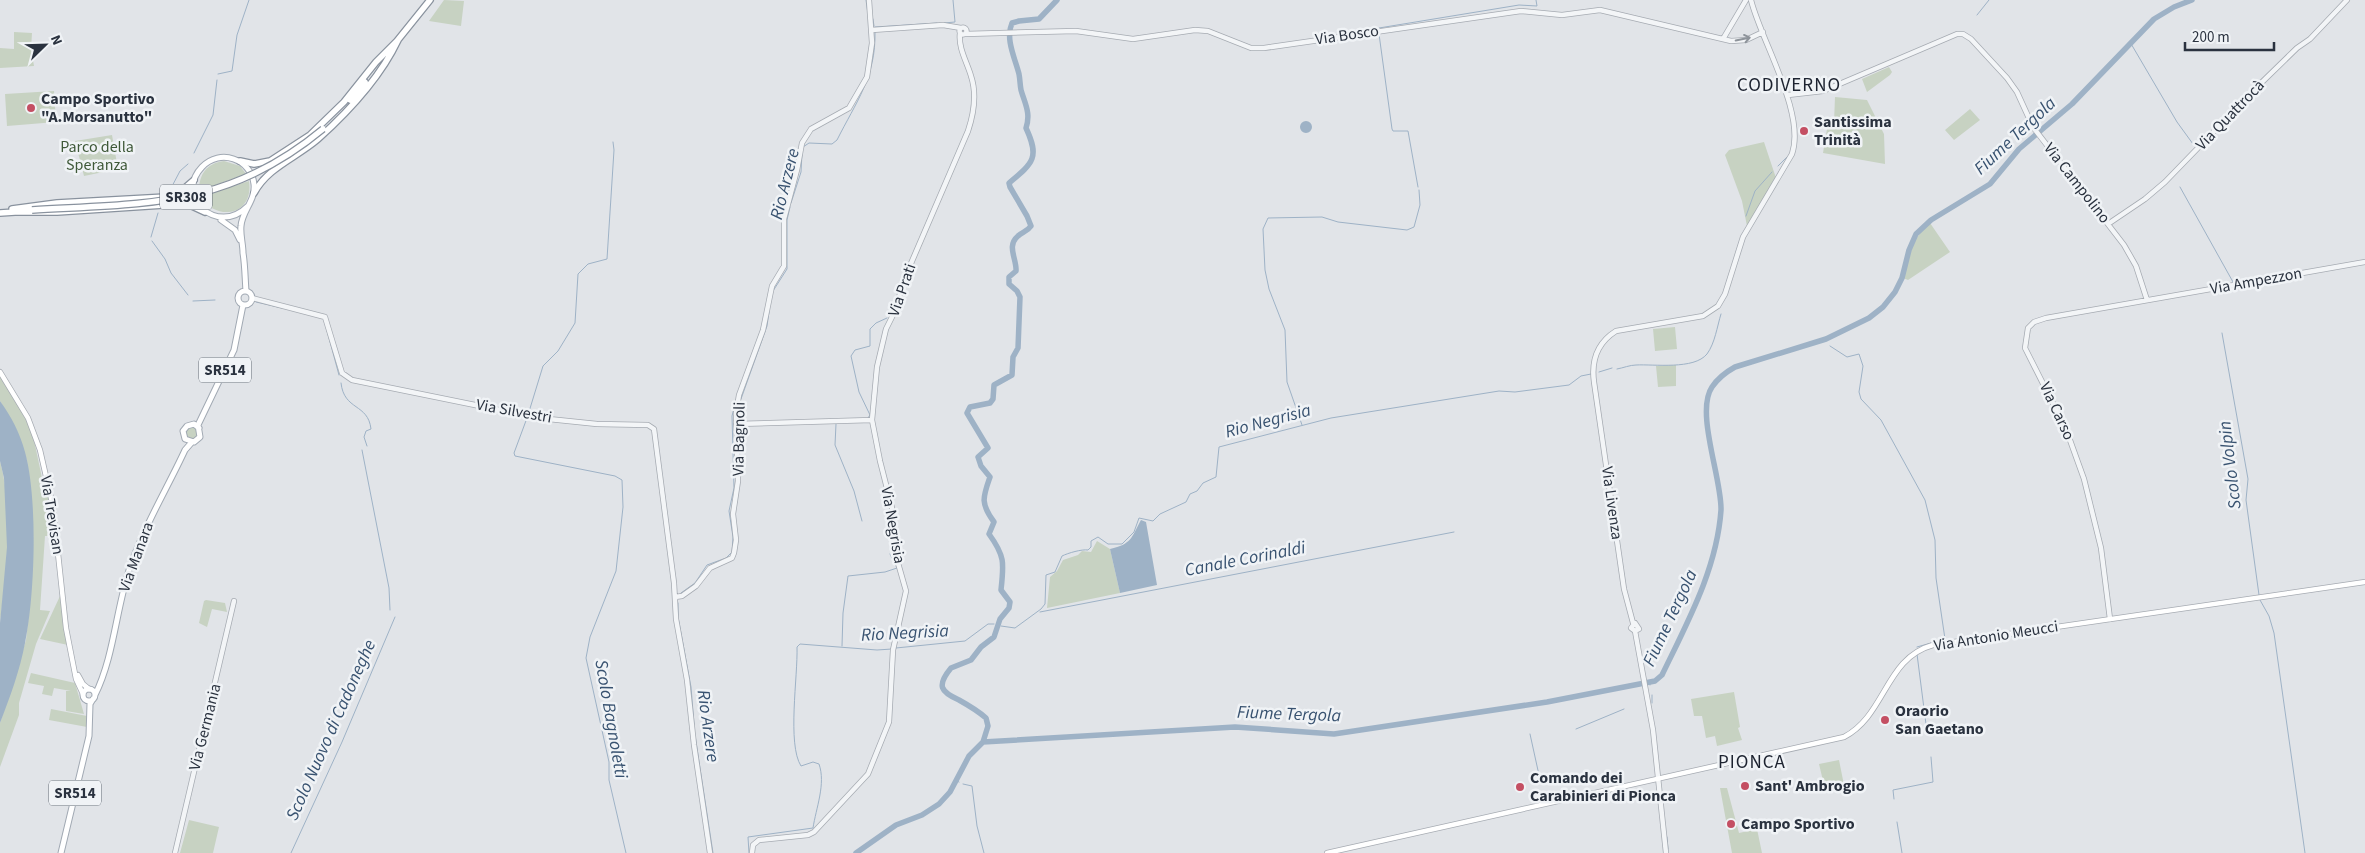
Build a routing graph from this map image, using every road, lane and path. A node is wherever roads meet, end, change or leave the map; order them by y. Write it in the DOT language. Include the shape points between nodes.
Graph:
graph roads {
  1 [pos="430,0"];
  2 [pos="869,0"];
  3 [pos="1746,0"];
  4 [pos="2347,0"];
  5 [pos="1751,2"];
  6 [pos="1743,6"];
  7 [pos="872,30"];
  8 [pos="962,32"];
  9 [pos="1763,32"];
  10 [pos="1723,39"];
  11 [pos="398,40"];
  12 [pos="1788,95"];
  13 [pos="240,161"];
  14 [pos="194,180"];
  15 [pos="254,193"];
  16 [pos="248,206"];
  17 [pos="13,210"];
  18 [pos="0,211"];
  19 [pos="205,212"];
  20 [pos="216,217"];
  21 [pos="2108,224"];
  22 [pos="242,244"];
  23 [pos="2365,262"];
  24 [pos="246,291"];
  25 [pos="252,298"];
  26 [pos="2147,300"];
  27 [pos="243,305"];
  28 [pos="0,372"];
  29 [pos="201,418"];
  30 [pos="872,420"];
  31 [pos="192,424"];
  32 [pos="736,424"];
  33 [pos="199,428"];
  34 [pos="185,439"];
  35 [pos="192,442"];
  36 [pos="185,450"];
  37 [pos="2365,582"];
  38 [pos="675,597"];
  39 [pos="234,601"];
  40 [pos="2110,619"];
  41 [pos="75,667"];
  42 [pos="105,670"];
  43 [pos="90,689"];
  44 [pos="83,696"];
  45 [pos="94,697"];
  46 [pos="89,717"];
  47 [pos="1658,780"];
  48 [pos="61,853"];
  49 [pos="175,853"];
  50 [pos="710,853"];
  51 [pos="752,853"];
  52 [pos="1327,853"];
  53 [pos="1666,853"];
  1 -- 11 [label="highway, SR308"];
  2 -- 7 [label="street, Via Bagnoli"];
  3 -- 6 [label="street"];
  4 -- 21 [label="street, Via Quattrocà" via="2169,178"];
  5 -- 6 [label="street"];
  5 -- 9 [label="street"];
  6 -- 10 [label="street"];
  7 -- 8 [label="street, Via Bosco" via="943,25"];
  7 -- 32 [label="street, Via Bagnoli" via="870,66 858,96 846,110 811,129 802,142 784,219 785,263 769,294 763,330 739,395"];
  8 -- 10 [label="street, Via Bosco" via="1088,31 1133,39 1195,30 1208,31 1251,48 1264,48 1521,11 1551,15 1600,10"];
  8 -- 30 [label="street, Via Prati" via="972,77 974,112 886,329 877,367"];
  10 -- 9 [label="street, Via Bosco, one-way" via="1746,40"];
  9 -- 12 [label="street"];
  11 -- 13 [label="highway" via="344,102 310,135 270,161 254,164"];
  11 -- 15 [label="highway" via="391,55 350,106 317,139 268,173"];
  11 -- 17 [label="highway, SR308, bridge" via="346,105 322,129 266,169 199,195 142,203"];
  12 -- 21 [label="street, Via Campolino" via="1823,91 1963,34 2007,78 2039,135"];
  12 -- 47 [label="street, Via Livenza" via="1794,140 1792,154 1743,237 1725,294 1716,308 1703,316 1616,331 1595,355 1594,382 1624,589 1633,623 1639,626 1635,631 1647,688"];
  13 -- 14 [label="main road" via="226,157 213,159"];
  13 -- 15 [label="main road" via="250,172"];
  14 -- 17 [label="highway, bridge" via="174,195"];
  14 -- 19 [label="main road" via="197,201"];
  15 -- 16 [label="main road"];
  16 -- 20 [label="main road" via="234,217"];
  16 -- 22 [label="main road, SR514" via="241,225"];
  17 -- 18 [label="highway, SR308"];
  17 -- 19 [label="highway, bridge" via="119,209 186,204"];
  19 -- 20 [label="main road"];
  20 -- 22 [label="main road" via="235,230"];
  21 -- 26 [label="street, Via Campolino" via="2131,257"];
  22 -- 24 [label="main road, SR514"];
  23 -- 26 [label="street, Via Ampezzon"];
  24 -- 25 [label="main road"];
  24 -- 27 [label="main road, SR514" via="239,293 237,298"];
  25 -- 27 [label="main road"];
  25 -- 38 [label="street, Via Silvestri" via="325,317 342,373 348,378 528,416 597,424 648,425 654,429"];
  26 -- 40 [label="street, Via Carso" via="2046,318 2028,328 2025,340 2066,429 2084,479 2103,562"];
  27 -- 29 [label="main road, SR514" via="234,350"];
  28 -- 41 [label="main road, Via Trevisan" via="28,418 40,450 53,507 65,619"];
  29 -- 31 [label="main road"];
  29 -- 33 [label="main road, SR514"];
  30 -- 32 [label="street"];
  30 -- 51 [label="street, Via Negrisia" via="894,515 894,549 906,591 893,648 889,722 868,774 814,832 758,840"];
  31 -- 33 [label="main road"];
  31 -- 34 [label="main road, SR514" via="184,429"];
  32 -- 38 [label="street, Via Bagnoli" via="738,481 733,514 734,553 732,558 710,568 696,586"];
  33 -- 35 [label="main road, SR514" via="200,437"];
  34 -- 35 [label="main road"];
  34 -- 36 [label="main road, Via Manara / SR514"];
  35 -- 36 [label="main road, Via Manara / SR514"];
  36 -- 42 [label="main road, Via Manara / SR514" via="134,555"];
  37 -- 40 [label="main road, Via Antonio Meucci"];
  38 -- 50 [label="street"];
  39 -- 49 [label="street, Via Germania"];
  40 -- 47 [label="main road, Via Antonio Meucci" via="1928,646 1902,662 1869,718 1844,737"];
  41 -- 43 [label="main road, Via Trevisan" via="81,681"];
  41 -- 44 [label="main road, Via Trevisan"];
  42 -- 43 [label="main road, Via Manara / SR514" via="97,685"];
  42 -- 45 [label="main road, Via Manara / SR514"];
  43 -- 44 [label="main road, SR514" via="84,690"];
  43 -- 45 [label="main road"];
  44 -- 45 [label="main road" via="89,701"];
  44 -- 46 [label="main road, Via Trevisan / SR514"];
  45 -- 46 [label="main road, Via Trevisan / SR514"];
  46 -- 48 [label="main road, Via Trevisan / SR514" via="89,736"];
  47 -- 52 [label="main road, Via Antonio Meucci"];
  47 -- 53 [label="street, Via Livenza"];
}
